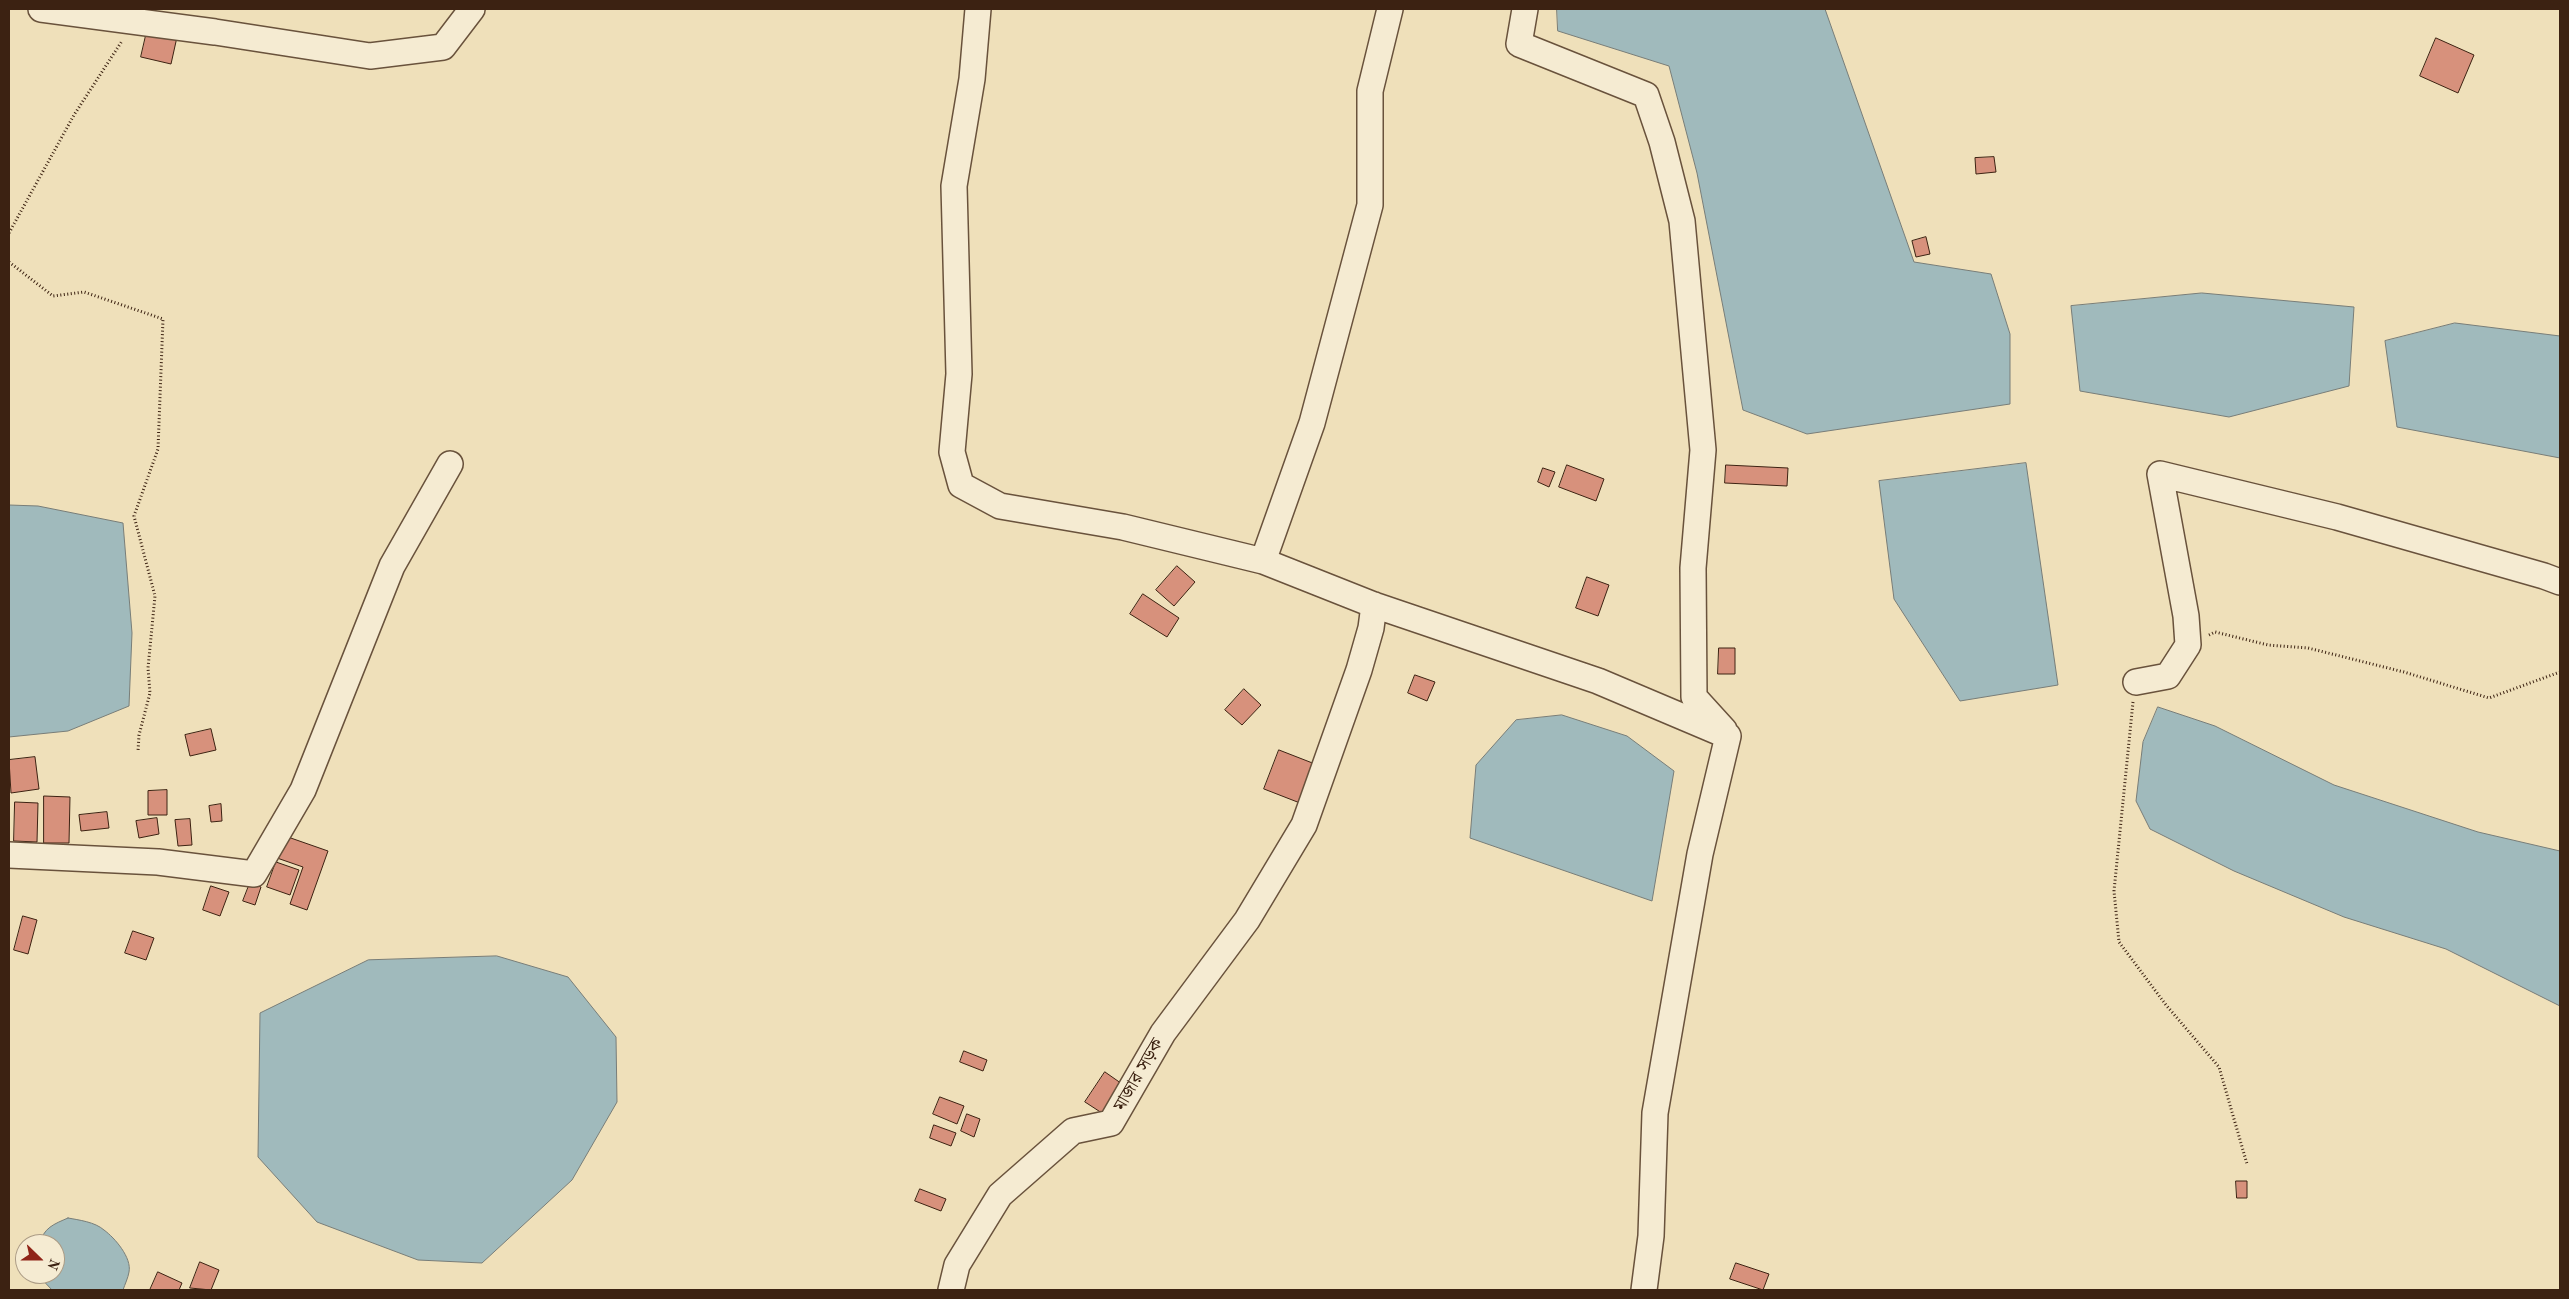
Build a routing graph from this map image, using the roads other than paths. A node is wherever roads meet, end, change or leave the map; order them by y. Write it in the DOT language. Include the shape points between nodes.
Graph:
graph roads {
  1 [pos="41,9"];
  2 [pos="472,9"];
  3 [pos="978,9"];
  4 [pos="1390,9"];
  5 [pos="1525,9"];
  6 [pos="450,464"];
  7 [pos="1263,561"];
  8 [pos="2560,582"];
  9 [pos="1374,605"];
  10 [pos="2136,682"];
  11 [pos="1728,736"];
  12 [pos="9,855"];
  13 [pos="951,1290"];
  14 [pos="1644,1290"];
  1 -- 2 [label="street" via="370,56 443,48"];
  3 -- 7 [label="street" via="972,79 954,186 959,374 952,452 961,485 1000,506 1123,527"];
  4 -- 7 [label="street" via="1370,91 1370,205 1312,423"];
  5 -- 11 [label="street" via="1519,44 1646,95 1662,142 1682,220 1702,450 1693,568 1694,697"];
  6 -- 12 [label="street" via="392,566 303,790 254,874 158,862"];
  7 -- 9 [label="street"];
  8 -- 10 [label="street" via="2338,517 2160,474 2186,616 2188,645 2168,676"];
  9 -- 11 [label="street" via="1598,681"];
  9 -- 13 [label="street, মাজার সড়ক" via="1359,670 1304,825 1247,920 1163,1033 1111,1124 1073,1131 1000,1195 957,1265"];
  11 -- 14 [label="street" via="1700,854 1657,1104 1651,1236"];
}
